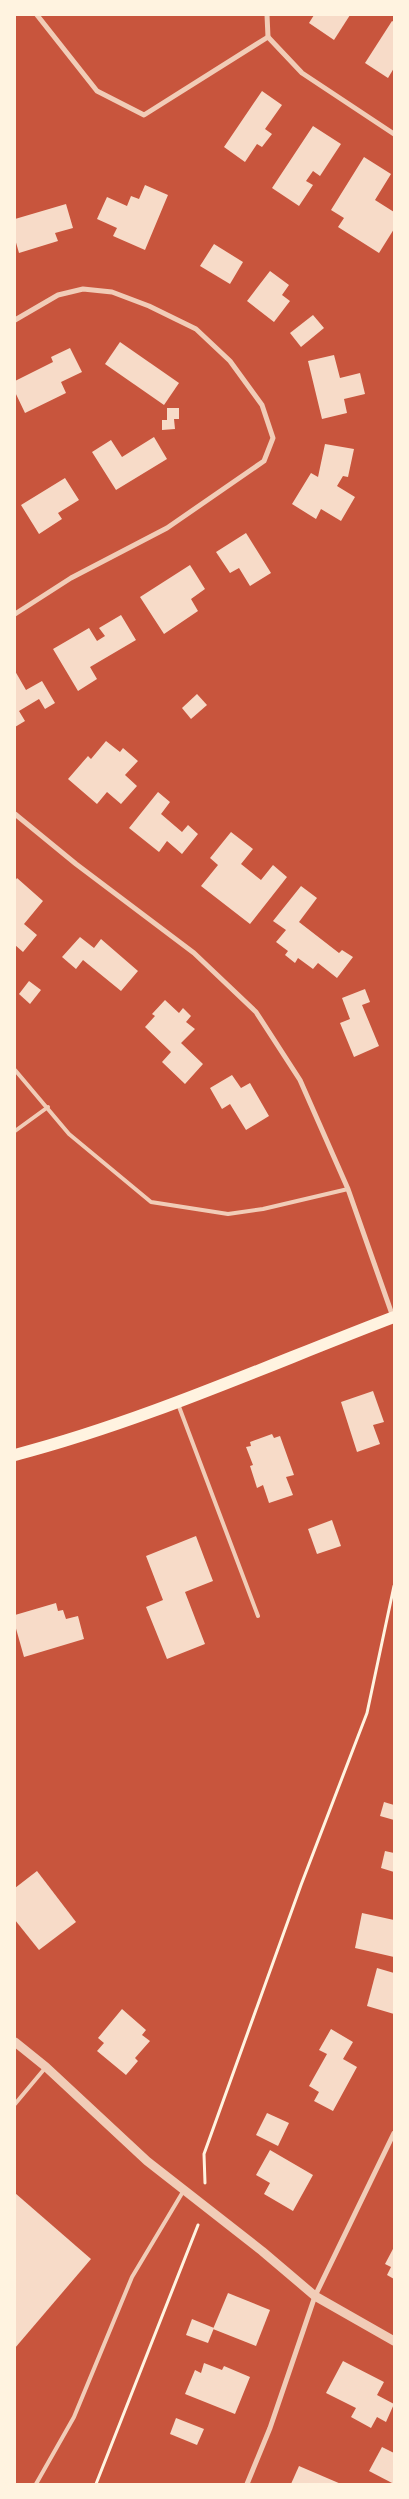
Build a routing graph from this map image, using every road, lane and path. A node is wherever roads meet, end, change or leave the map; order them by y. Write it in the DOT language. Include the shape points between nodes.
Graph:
graph roads {
  1 [pos="37,15"];
  2 [pos="267,15"];
  3 [pos="268,37"];
  4 [pos="394,134"];
  5 [pos="15,320"];
  6 [pos="15,614"];
  7 [pos="15,814"];
  8 [pos="15,1070"];
  9 [pos="48,1107"];
  10 [pos="15,1131"];
  11 [pos="348,1189"];
  12 [pos="394,1317"];
  13 [pos="178,1402"];
  14 [pos="15,1455"];
  15 [pos="394,1586"];
  16 [pos="258,1616"];
  17 [pos="15,2042"];
  18 [pos="46,2067"];
  19 [pos="15,2104"];
  20 [pos="394,2133"];
  21 [pos="184,2190"];
  22 [pos="206,2206"];
  23 [pos="315,2296"];
  24 [pos="394,2341"];
  25 [pos="36,2484"];
  26 [pos="96,2484"];
  27 [pos="247,2484"];
  1 -- 3 [label="street" via="97,91 144,115"];
  2 -- 3 [label="street"];
  3 -- 4 [label="street" via="302,73"];
  5 -- 6 [label="street" via="58,295 83,289 112,292 149,306 196,329 230,361 262,405 273,438 264,461 167,528 71,578"];
  7 -- 11 [label="street" via="194,953 256,1012 300,1080"];
  8 -- 9 [label="lane"];
  9 -- 10 [label="lane"];
  9 -- 11 [label="lane" via="69,1134 151,1202 228,1214"];
  11 -- 12 [label="street"];
  12 -- 13 [label="main road"];
  13 -- 14 [label="main road"];
  13 -- 16 [label="lane"];
  15 -- 22 [label="path" via="367,1713 204,2154"];
  17 -- 18 [label="street"];
  18 -- 19 [label="lane"];
  18 -- 21 [label="street" via="147,2161"];
  20 -- 23 [label="street"];
  21 -- 22 [label="street"];
  21 -- 25 [label="lane" via="132,2277 74,2417"];
  22 -- 23 [label="street"];
  22 -- 26 [label="path"];
  23 -- 24 [label="street"];
  23 -- 27 [label="street" via="270,2428"];
}
